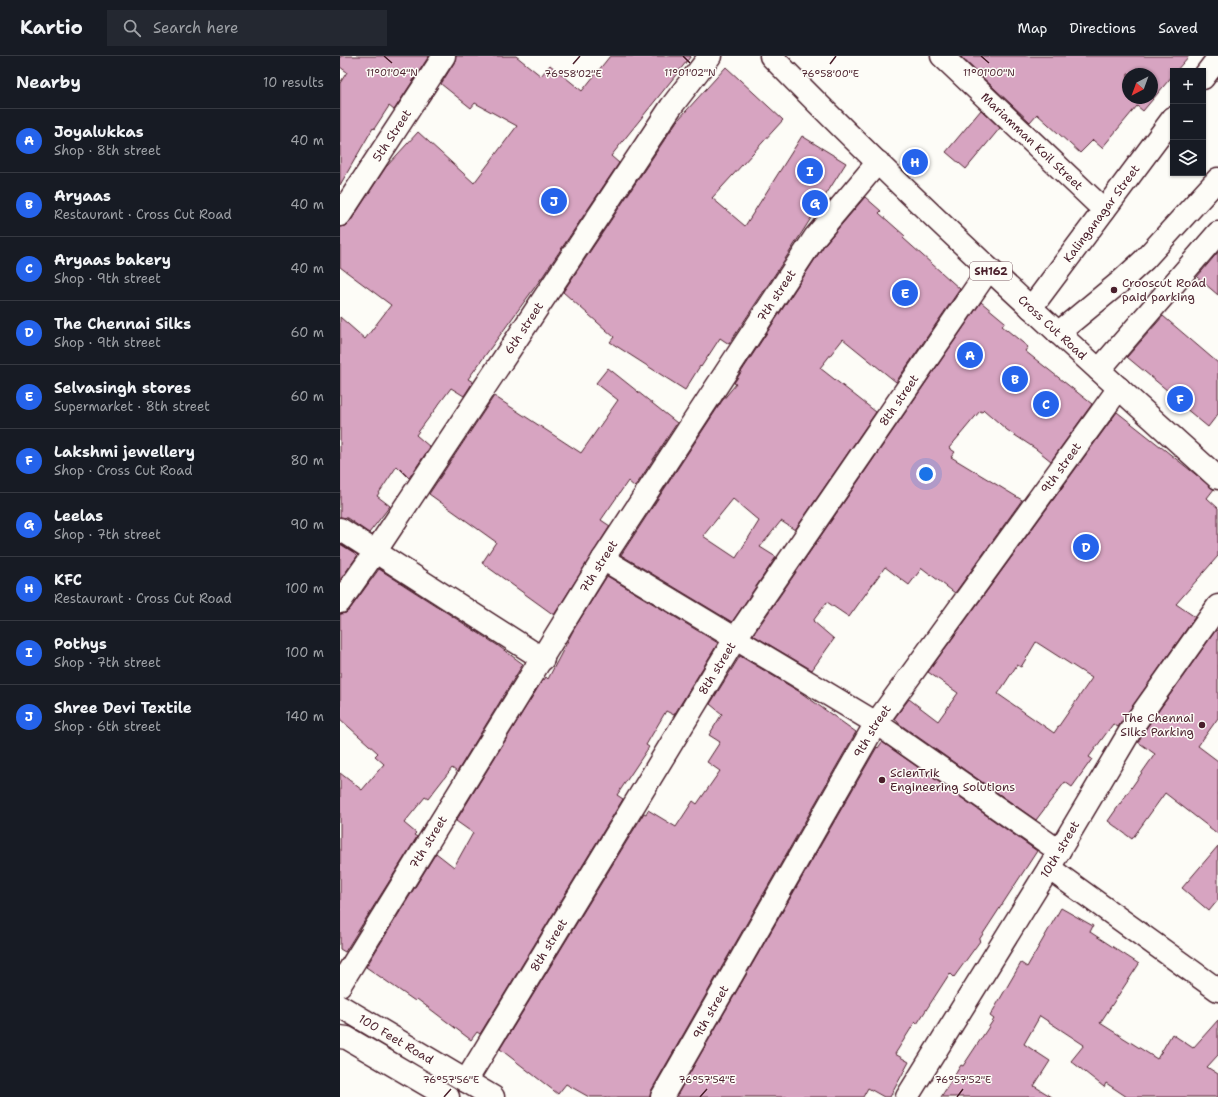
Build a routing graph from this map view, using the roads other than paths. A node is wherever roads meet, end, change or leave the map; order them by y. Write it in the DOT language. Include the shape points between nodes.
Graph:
graph roads {
  1 [pos="444,56"];
  2 [pos="710,56"];
  3 [pos="771,56"];
  4 [pos="942,56"];
  5 [pos="1218,58"];
  6 [pos="1206,74"];
  7 [pos="1170,122"];
  8 [pos="878,162"];
  9 [pos="1218,179"];
  10 [pos="1104,210"];
  11 [pos="340,215"];
  12 [pos="1218,233"];
  13 [pos="989,269"];
  14 [pos="1031,308"];
  15 [pos="1058,333"];
  16 [pos="1099,370"];
  17 [pos="1118,388"];
  18 [pos="1218,478"];
  19 [pos="340,529"];
  20 [pos="375,552"];
  21 [pos="604,559"];
  22 [pos="340,602"];
  23 [pos="1218,606"];
  24 [pos="735,639"];
  25 [pos="543,659"];
  26 [pos="876,723"];
  27 [pos="1054,860"];
  28 [pos="340,985"];
  29 [pos="1218,990"];
  30 [pos="340,1006"];
  31 [pos="342,1036"];
  32 [pos="466,1081"];
  33 [pos="448,1097"];
  34 [pos="493,1097"];
  35 [pos="662,1097"];
  36 [pos="907,1097"];
  1 -- 11 [label="street, 5th Street"];
  2 -- 20 [label="street, 6th street" via="671,107"];
  3 -- 8 [label="street, Cross Cut Road / SH162"];
  4 -- 10 [label="street, Mariamman Koil Street"];
  5 -- 6 [label="street"];
  7 -- 10 [label="street, Kalinganagar Street"];
  8 -- 13 [label="street, Cross Cut Road / SH162"];
  8 -- 21 [label="street, 7th street" via="815,237"];
  9 -- 15 [label="street" via="1144,260"];
  10 -- 14 [label="street, Kalinganagar Street"];
  12 -- 16 [label="street"];
  13 -- 14 [label="street, Cross Cut Road / SH162"];
  13 -- 24 [label="street, 8th street"];
  14 -- 15 [label="street, Cross Cut Road / SH162"];
  15 -- 16 [label="street, Cross Cut Road / SH162"];
  16 -- 17 [label="street, Cross Cut Road / SH162"];
  17 -- 18 [label="street, Cross Cut Road / SH162"];
  17 -- 26 [label="street, 9th street"];
  19 -- 20 [label="street"];
  20 -- 22 [label="street, 6th street"];
  20 -- 25 [label="street"];
  21 -- 24 [label="street"];
  21 -- 25 [label="street, 7th street"];
  23 -- 27 [label="street, 10th street" via="1135,723"];
  24 -- 26 [label="street"];
  24 -- 32 [label="street, 8th street"];
  25 -- 28 [label="street, 7th street"];
  26 -- 27 [label="street"];
  26 -- 35 [label="street, 9th street"];
  27 -- 29 [label="street"];
  27 -- 36 [label="street, 10th street"];
  30 -- 32 [label="street, 100 Feet Road"];
  31 -- 33 [label="street, 100 Feet Road"];
  32 -- 34 [label="street, 100 Feet Road"];
}
